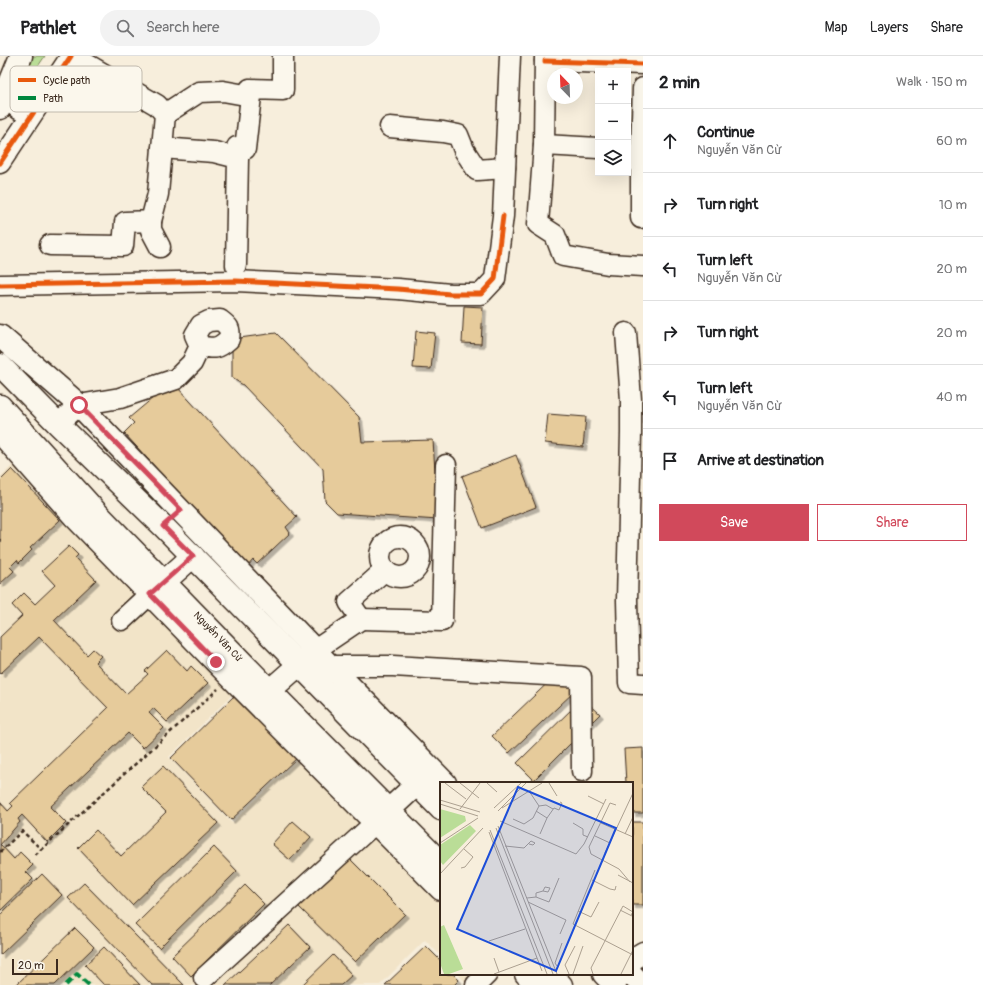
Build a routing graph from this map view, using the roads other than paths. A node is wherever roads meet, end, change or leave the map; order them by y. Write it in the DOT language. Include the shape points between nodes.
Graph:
graph roads {
  1 [pos="21,56"];
  2 [pos="72,56"];
  3 [pos="283,56"];
  4 [pos="510,56"];
  5 [pos="545,59"];
  6 [pos="643,64"];
  7 [pos="17,66"];
  8 [pos="65,66"];
  9 [pos="89,66"];
  10 [pos="10,83"];
  11 [pos="643,88"];
  12 [pos="142,96"];
  13 [pos="251,96"];
  14 [pos="0,108"];
  15 [pos="34,112"];
  16 [pos="165,114"];
  17 [pos="390,127"];
  18 [pos="544,145"];
  19 [pos="162,148"];
  20 [pos="595,148"];
  21 [pos="634,150"];
  22 [pos="238,158"];
  23 [pos="0,163"];
  24 [pos="505,168"];
  25 [pos="641,218"];
  26 [pos="150,221"];
  27 [pos="50,245"];
  28 [pos="160,247"];
  29 [pos="236,265"];
  30 [pos="643,266"];
  31 [pos="0,285"];
  32 [pos="626,334"];
  33 [pos="0,336"];
  34 [pos="200,346"];
  35 [pos="0,364"];
  36 [pos="637,401"];
  37 [pos="79,405"];
  38 [pos="0,406"];
  39 [pos="58,424"];
  40 [pos="0,432"];
  41 [pos="446,465"];
  42 [pos="181,510"];
  43 [pos="163,526"];
  44 [pos="193,556"];
  45 [pos="385,570"];
  46 [pos="157,588"];
  47 [pos="635,601"];
  48 [pos="361,619"];
  49 [pos="122,620"];
  50 [pos="315,650"];
  51 [pos="299,664"];
  52 [pos="330,666"];
  53 [pos="643,684"];
  54 [pos="263,697"];
  55 [pos="582,771"];
  56 [pos="444,782"];
  57 [pos="417,784"];
  58 [pos="440,808"];
  59 [pos="382,817"];
  60 [pos="440,862"];
  61 [pos="440,888"];
  62 [pos="486,975"];
  63 [pos="527,975"];
  64 [pos="551,975"];
  65 [pos="633,975"];
  66 [pos="204,978"];
  67 [pos="476,985"];
  68 [pos="537,985"];
  69 [pos="561,985"];
  70 [pos="642,985"];
  1 -- 7 [label="main road"];
  2 -- 8 [label="street"];
  2 -- 9 [label="street"];
  3 -- 13 [label="street" via="283,90 250,89"];
  4 -- 24 [label="street"];
  5 -- 6 [label="street"];
  5 -- 18 [label="street"];
  10 -- 14 [label="main road"];
  11 -- 21 [label="street"];
  12 -- 16 [label="street" via="157,105"];
  13 -- 16 [label="street" via="224,90 199,92"];
  13 -- 22 [label="street" via="245,149 237,147"];
  15 -- 23 [label="street"];
  16 -- 19 [label="street"];
  17 -- 24 [label="street" via="458,135 477,170"];
  18 -- 20 [label="street"];
  18 -- 30 [label="street" via="538,224 555,235 563,256 608,264"];
  19 -- 22 [label="street" via="214,152"];
  19 -- 26 [label="street" via="158,194"];
  21 -- 25 [label="street"];
  22 -- 29 [label="street"];
  24 -- 31 [label="street" via="503,216 495,279 480,294 236,282"];
  26 -- 27 [label="street" via="125,222 123,246"];
  26 -- 28 [label="street" via="150,230"];
  32 -- 36 [label="street"];
  33 -- 37 [label="main road"];
  34 -- 37 [label="street" via="192,363 176,379 120,398"];
  35 -- 39 [label="main road"];
  36 -- 47 [label="street" via="631,433"];
  37 -- 39 [label="street"];
  37 -- 42 [label="main road"];
  38 -- 46 [label="main road, Nguyễn Văn Cừ" via="96,512"];
  39 -- 43 [label="main road"];
  40 -- 46 [label="main road, Nguyễn Văn Cừ" via="74,516"];
  41 -- 48 [label="street" via="442,621"];
  42 -- 43 [label="main road"];
  42 -- 50 [label="main road"];
  43 -- 44 [label="main road"];
  44 -- 46 [label="main road"];
  44 -- 51 [label="main road"];
  45 -- 48 [label="street" via="348,602"];
  46 -- 49 [label="street"];
  46 -- 54 [label="main road, Nguyễn Văn Cừ"];
  46 -- 54 [label="main road, Nguyễn Văn Cừ" via="231,677"];
  47 -- 53 [label="street" via="629,683"];
  48 -- 50 [label="street"];
  50 -- 51 [label="main road"];
  50 -- 52 [label="main road"];
  51 -- 54 [label="main road"];
  51 -- 57 [label="main road"];
  52 -- 55 [label="street" via="393,666 581,677"];
  52 -- 56 [label="main road"];
  54 -- 59 [label="main road, Nguyễn Văn Cừ"];
  57 -- 58 [label="main road"];
  57 -- 59 [label="main road"];
  59 -- 60 [label="main road, Nguyễn Văn Cừ"];
  59 -- 61 [label="main road, Nguyễn Văn Cừ"];
  59 -- 66 [label="street"];
  62 -- 67 [label="street"];
  63 -- 68 [label="main road"];
  64 -- 69 [label="main road"];
  65 -- 70 [label="main road"];
}
